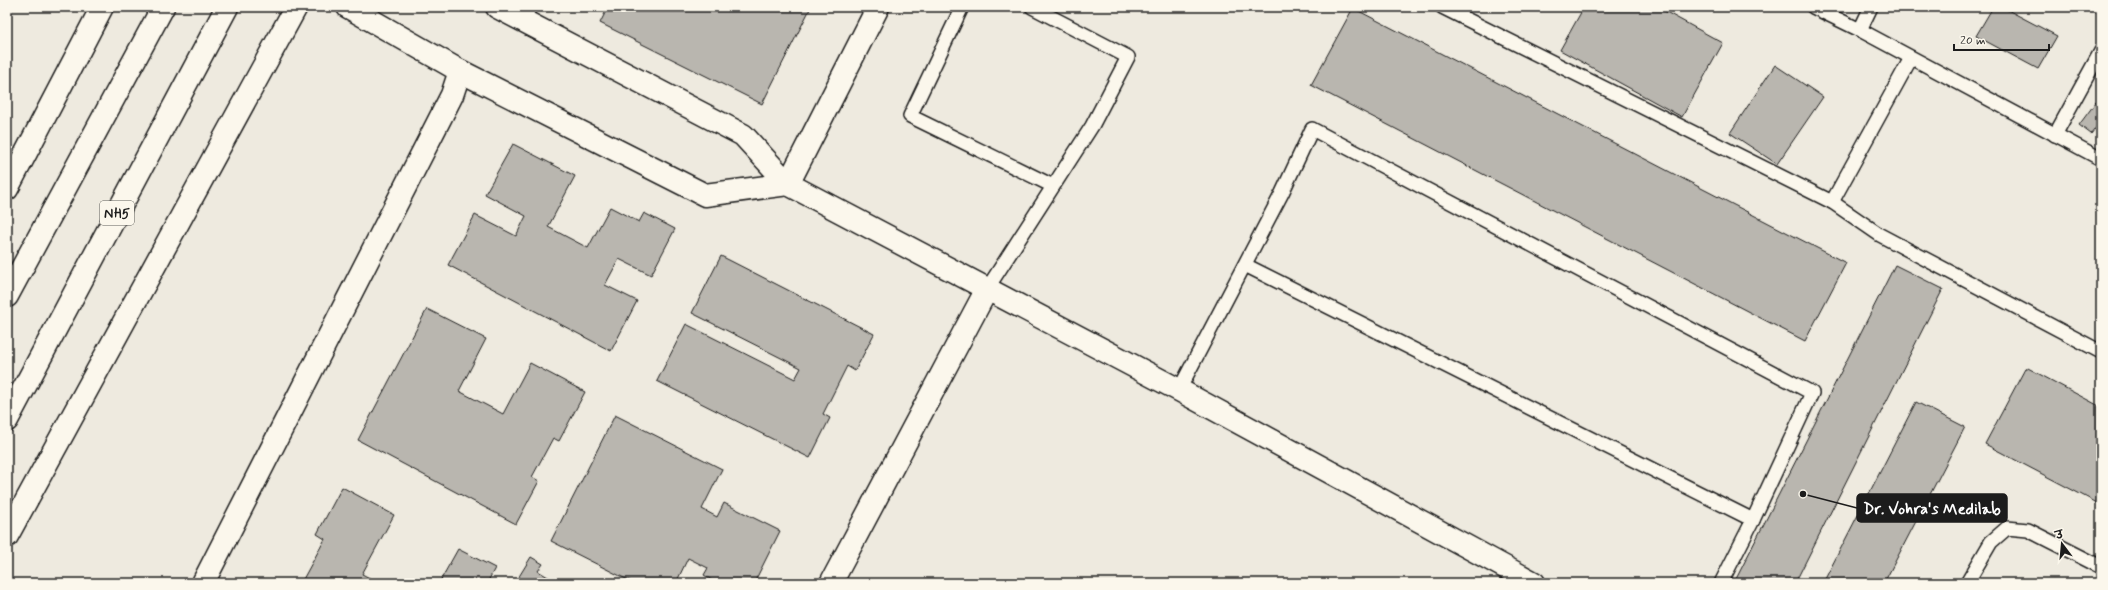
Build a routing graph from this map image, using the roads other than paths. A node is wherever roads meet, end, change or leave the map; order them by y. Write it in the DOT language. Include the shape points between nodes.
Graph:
graph roads {
  1 [pos="102,7"];
  2 [pos="163,7"];
  3 [pos="227,7"];
  4 [pos="296,7"];
  5 [pos="348,7"];
  6 [pos="497,7"];
  7 [pos="878,7"];
  8 [pos="962,7"];
  9 [pos="1032,7"];
  10 [pos="1442,7"];
  11 [pos="1813,7"];
  12 [pos="1870,7"];
  13 [pos="526,13"];
  14 [pos="1860,30"];
  15 [pos="2101,51"];
  16 [pos="1911,58"];
  17 [pos="460,70"];
  18 [pos="2055,135"];
  19 [pos="2101,160"];
  20 [pos="788,184"];
  21 [pos="1053,186"];
  22 [pos="7,189"];
  23 [pos="1832,202"];
  24 [pos="1245,265"];
  25 [pos="987,290"];
  26 [pos="7,296"];
  27 [pos="2101,352"];
  28 [pos="1179,390"];
  29 [pos="7,420"];
  30 [pos="1753,520"];
  31 [pos="7,536"];
  32 [pos="2101,567"];
  33 [pos="1530,582"];
  34 [pos="203,583"];
  35 [pos="831,583"];
  36 [pos="1721,583"];
  37 [pos="1968,583"];
  1 -- 22 [label="main road"];
  2 -- 26 [label="main road"];
  3 -- 29 [label="main road, NH5"];
  4 -- 31 [label="main road"];
  5 -- 17 [label="main road"];
  6 -- 13 [label="main road"];
  7 -- 20 [label="main road"];
  8 -- 21 [label="lane" via="910,116"];
  9 -- 21 [label="lane" via="1128,57 1092,126"];
  10 -- 23 [label="lane"];
  11 -- 14 [label="lane"];
  12 -- 14 [label="lane"];
  13 -- 20 [label="main road" via="743,135"];
  14 -- 16 [label="lane"];
  15 -- 18 [label="lane"];
  16 -- 18 [label="lane"];
  16 -- 23 [label="lane"];
  17 -- 20 [label="main road" via="705,195"];
  17 -- 34 [label="main road" via="452,95"];
  18 -- 19 [label="lane"];
  20 -- 25 [label="main road"];
  21 -- 25 [label="lane"];
  23 -- 27 [label="lane" via="1880,236"];
  24 -- 28 [label="lane"];
  24 -- 30 [label="lane"];
  24 -- 30 [label="lane" via="1312,129 1812,393"];
  25 -- 28 [label="main road"];
  25 -- 35 [label="main road"];
  28 -- 33 [label="main road"];
  30 -- 36 [label="lane"];
  32 -- 37 [label="lane" via="2028,530 2007,528 1991,542"];
}
